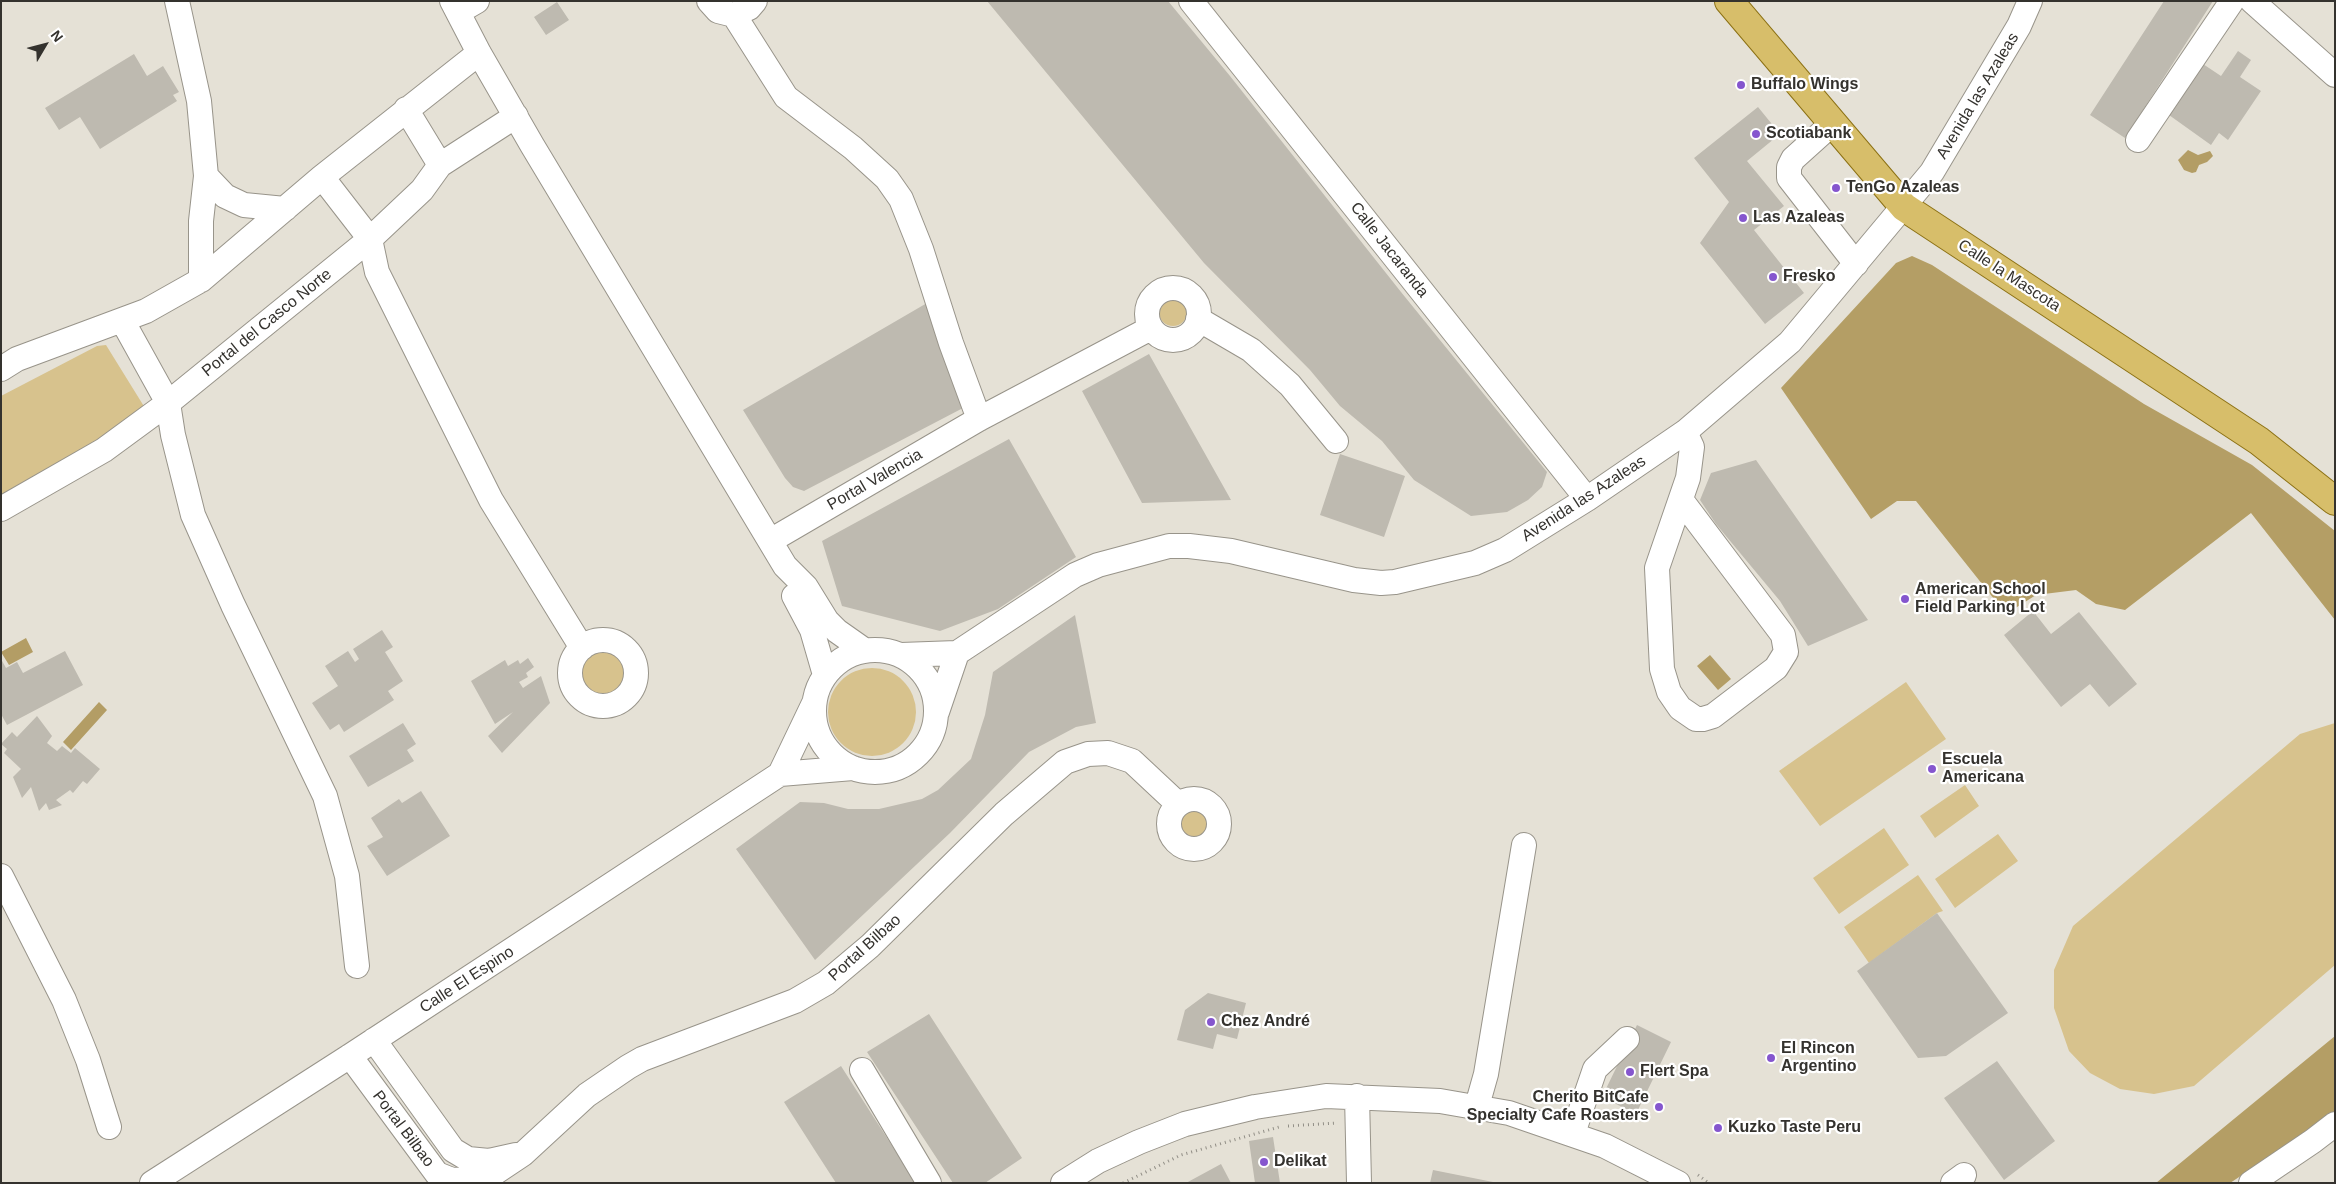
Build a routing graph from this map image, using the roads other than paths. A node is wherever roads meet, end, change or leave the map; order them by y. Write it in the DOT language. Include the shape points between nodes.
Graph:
graph roads {
  1 [pos="176,1"];
  2 [pos="709,1"];
  3 [pos="754,1"];
  4 [pos="1191,1"];
  5 [pos="1729,1"];
  6 [pos="2030,1"];
  7 [pos="2232,1"];
  8 [pos="2252,1"];
  9 [pos="462,5"];
  10 [pos="734,15"];
  11 [pos="479,54"];
  12 [pos="2335,76"];
  13 [pos="406,109"];
  14 [pos="516,116"];
  15 [pos="1833,123"];
  16 [pos="2138,140"];
  17 [pos="440,165"];
  18 [pos="206,176"];
  19 [pos="322,177"];
  20 [pos="1904,207"];
  21 [pos="285,209"];
  22 [pos="370,239"];
  23 [pos="1856,264"];
  24 [pos="201,280"];
  25 [pos="1198,319"];
  26 [pos="122,320"];
  27 [pos="1151,328"];
  28 [pos="1,369"];
  29 [pos="168,403"];
  30 [pos="979,419"];
  31 [pos="1685,432"];
  32 [pos="1336,441"];
  33 [pos="1587,499"];
  34 [pos="1682,501"];
  35 [pos="2335,501"];
  36 [pos="1,508"];
  37 [pos="770,541"];
  38 [pos="785,566"];
  39 [pos="582,648"];
  40 [pos="864,650"];
  41 [pos="957,653"];
  42 [pos="901,655"];
  43 [pos="825,675"];
  44 [pos="814,702"];
  45 [pos="937,712"];
  46 [pos="853,768"];
  47 [pos="780,774"];
  48 [pos="1178,804"];
  49 [pos="1524,846"];
  50 [pos="1,876"];
  51 [pos="357,966"];
  52 [pos="1628,1039"];
  53 [pos="374,1040"];
  54 [pos="350,1056"];
  55 [pos="862,1070"];
  56 [pos="1357,1096"];
  57 [pos="1477,1106"];
  58 [pos="429,1116"];
  59 [pos="2335,1124"];
  60 [pos="108,1127"];
  61 [pos="406,1133"];
  62 [pos="1573,1133"];
  63 [pos="522,1154"];
  64 [pos="152,1183"];
  65 [pos="929,1183"];
  66 [pos="1063,1183"];
  67 [pos="1359,1183"];
  68 [pos="1678,1183"];
  69 [pos="2251,1183"];
  1 -- 18 [label="street" via="199,101"];
  2 -- 10 [label="street" via="718,11"];
  3 -- 10 [label="street" via="749,8"];
  4 -- 33 [label="street, Calle Jacaranda"];
  5 -- 15 [label="main road, Calle la Mascota"];
  6 -- 20 [label="street, Avenida las Azaleas" via="1963,123 1932,172"];
  7 -- 16 [label="street"];
  8 -- 12 [label="street"];
  9 -- 11 [label="street"];
  10 -- 30 [label="street" via="786,97 852,148 887,180 901,199 922,249"];
  11 -- 13 [label="street"];
  11 -- 14 [label="street"];
  13 -- 17 [label="street"];
  13 -- 19 [label="street"];
  14 -- 17 [label="street, Portal del Casco Norte"];
  14 -- 37 [label="street"];
  15 -- 20 [label="main road, Calle la Mascota"];
  15 -- 23 [label="street" via="1793,159 1789,167 1790,178"];
  17 -- 22 [label="street, Portal del Casco Norte" via="422,190"];
  18 -- 21 [label="street" via="225,196 244,205"];
  18 -- 24 [label="street" via="201,221"];
  19 -- 21 [label="street"];
  19 -- 22 [label="street"];
  20 -- 23 [label="street, Avenida las Azaleas"];
  20 -- 35 [label="main road, Calle la Mascota" via="2259,442"];
  21 -- 24 [label="street"];
  22 -- 29 [label="street, Portal del Casco Norte"];
  22 -- 39 [label="street" via="377,272 491,500"];
  23 -- 31 [label="street, Avenida las Azaleas" via="1790,342"];
  24 -- 26 [label="street" via="146,311"];
  25 -- 27 [label="street" via="1194,330 1180,340 1163,339"];
  25 -- 27 [label="street" via="1193,298 1179,288 1170,288 1154,295 1149,302 1147,320"];
  25 -- 32 [label="street" via="1252,350 1290,385"];
  26 -- 28 [label="street" via="17,359"];
  26 -- 29 [label="street"];
  27 -- 30 [label="street, Portal Valencia"];
  29 -- 36 [label="street, Portal del Casco Norte" via="104,450"];
  29 -- 51 [label="street" via="192,515 325,796 347,876"];
  30 -- 37 [label="street, Portal Valencia"];
  31 -- 33 [label="street, Avenida las Azaleas"];
  31 -- 34 [label="street" via="1692,447"];
  33 -- 41 [label="street, Avenida las Azaleas" via="1505,550 1475,563 1396,582 1354,580 1222,550 1189,546 1151,550 1075,575"];
  34 -- 34 [label="street" via="1657,568 1662,669 1669,692 1680,708 1696,719 1703,719 1713,716 1776,668 1786,652 1783,635"];
  37 -- 38 [label="street"];
  38 -- 40 [label="street" via="806,587 837,631"];
  38 -- 43 [label="street" via="792,594 815,637"];
  40 -- 42 [label="street" via="883,650"];
  40 -- 43 [label="street" via="846,656"];
  41 -- 42 [label="street"];
  41 -- 45 [label="street"];
  42 -- 45 [label="street" via="924,674 934,692"];
  43 -- 44 [label="street"];
  44 -- 46 [label="street" via="814,720 824,745 837,759"];
  44 -- 47 [label="street"];
  45 -- 46 [label="street" via="934,730 926,746 906,764 880,772"];
  46 -- 47 [label="street, Calle El Espino"];
  47 -- 53 [label="street, Calle El Espino"];
  48 -- 63 [label="street, Portal Bilbao" via="1132,761 1108,753 1088,754 1065,762 1004,814 870,946 826,983 795,1001 635,1063 587,1096"];
  49 -- 57 [label="street" via="1486,1074"];
  50 -- 60 [label="street" via="64,1000 88,1060"];
  52 -- 62 [label="street" via="1595,1069"];
  53 -- 54 [label="street, Calle El Espino"];
  53 -- 58 [label="street, Portal Bilbao"];
  54 -- 61 [label="street, Portal Bilbao"];
  54 -- 64 [label="street, Calle El Espino"];
  55 -- 65 [label="street"];
  56 -- 57 [label="street"];
  56 -- 66 [label="street" via="1288,1100 1185,1124 1130,1146"];
  56 -- 67 [label="street"];
  57 -- 62 [label="street"];
  58 -- 61 [label="street"];
  58 -- 63 [label="street, Portal Bilbao" via="453,1150 468,1159 489,1161"];
  59 -- 69 [label="street"];
  61 -- 63 [label="street, Portal Bilbao" via="437,1174 452,1180 487,1178"];
  62 -- 68 [label="street"];
}
